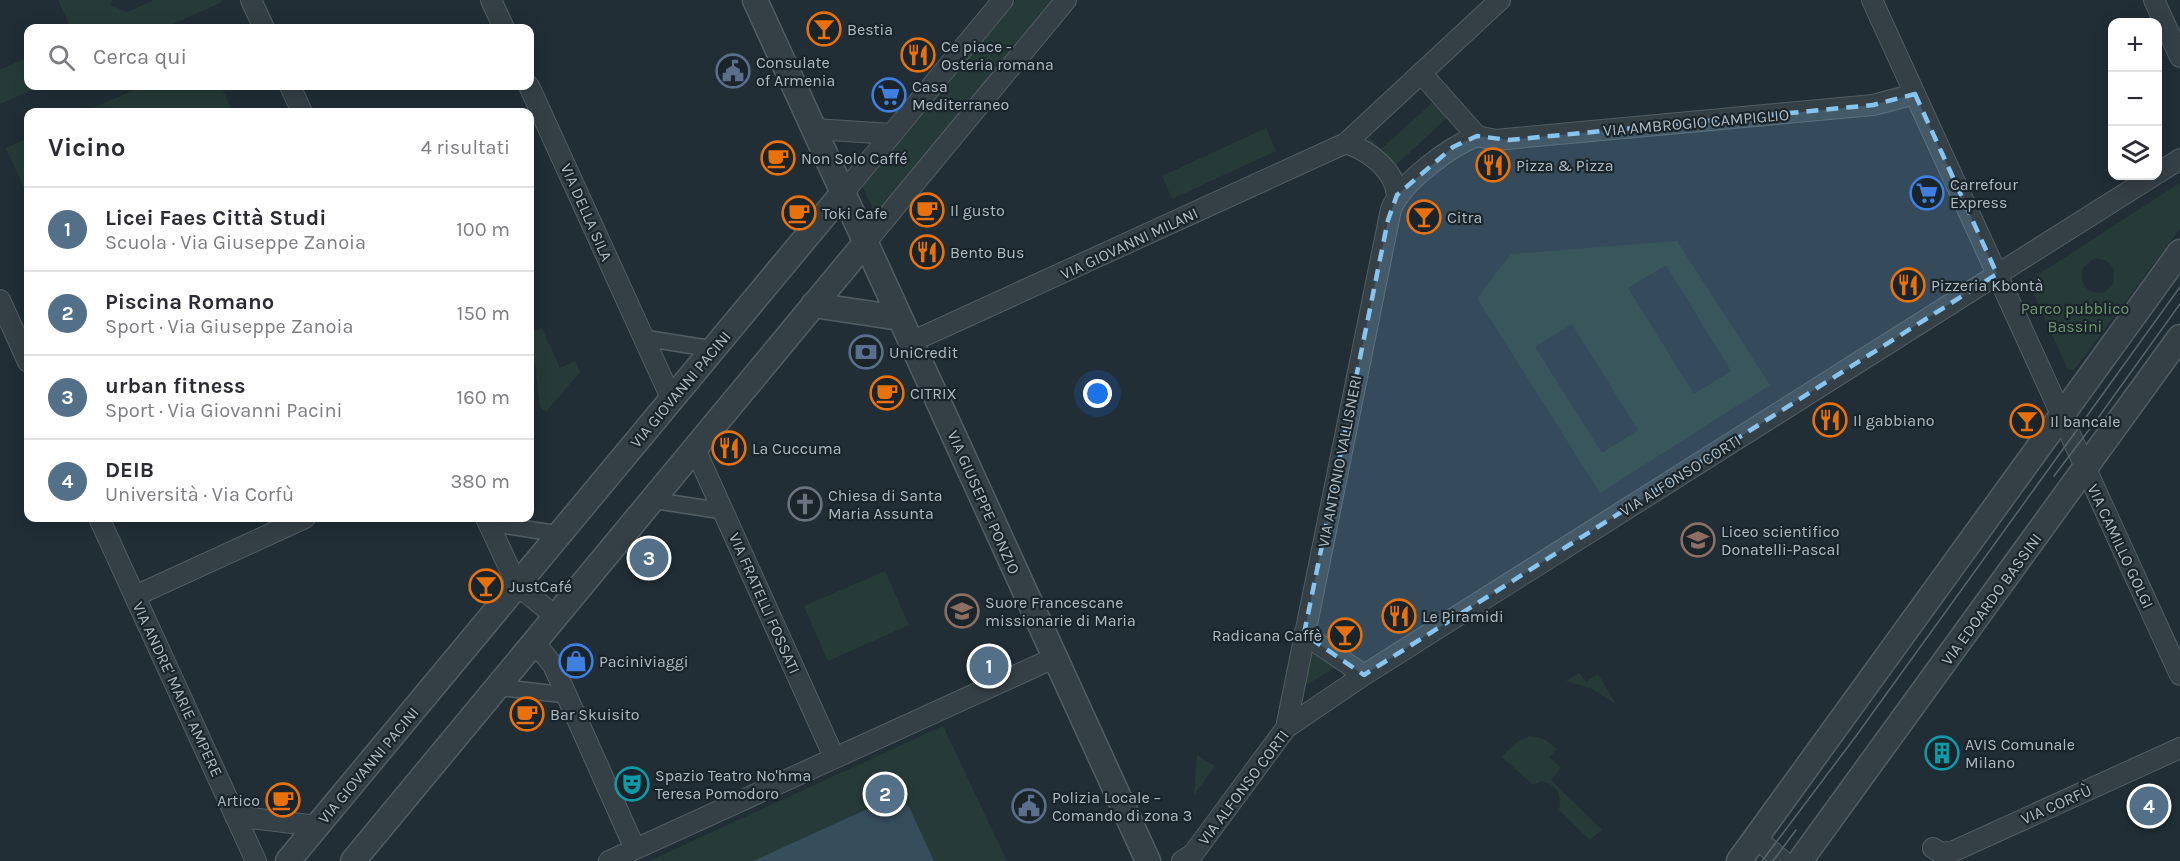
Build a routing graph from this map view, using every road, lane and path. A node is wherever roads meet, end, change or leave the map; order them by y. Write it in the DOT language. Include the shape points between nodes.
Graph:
graph roads {
  1 [pos="251,0"];
  2 [pos="491,0"];
  3 [pos="755,0"];
  4 [pos="1003,0"];
  5 [pos="1066,0"];
  6 [pos="1500,0"];
  7 [pos="1872,0"];
  8 [pos="2154,0"];
  9 [pos="262,24"];
  10 [pos="502,24"];
  11 [pos="2180,57"];
  12 [pos="1421,73"];
  13 [pos="292,90"];
  14 [pos="532,90"];
  15 [pos="1915,94"];
  16 [pos="300,108"];
  17 [pos="814,129"];
  18 [pos="892,134"];
  19 [pos="1477,136"];
  20 [pos="1346,143"];
  21 [pos="2180,159"];
  22 [pos="2162,170"];
  23 [pos="2147,180"];
  24 [pos="843,193"];
  25 [pos="1397,195"];
  26 [pos="866,242"];
  27 [pos="2180,252"];
  28 [pos="1997,274"];
  29 [pos="0,300"];
  30 [pos="813,305"];
  31 [pos="900,318"];
  32 [pos="2180,337"];
  33 [pos="644,338"];
  34 [pos="911,342"];
  35 [pos="713,349"];
  36 [pos="24,353"];
  37 [pos="672,400"];
  38 [pos="2061,416"];
  39 [pos="694,449"];
  40 [pos="2085,468"];
  41 [pos="651,500"];
  42 [pos="723,511"];
  43 [pos="101,522"];
  44 [pos="296,522"];
  45 [pos="488,522"];
  46 [pos="497,522"];
  47 [pos="559,534"];
  48 [pos="517,585"];
  49 [pos="135,596"];
  50 [pos="555,616"];
  51 [pos="1304,634"];
  52 [pos="534,642"];
  53 [pos="1054,658"];
  54 [pos="1364,675"];
  55 [pos="2180,675"];
  56 [pos="496,687"];
  57 [pos="566,695"];
  58 [pos="1286,728"];
  59 [pos="2180,748"];
  60 [pos="834,758"];
  61 [pos="236,816"];
  62 [pos="317,826"];
  63 [pos="1756,838"];
  64 [pos="1933,848"];
  65 [pos="635,849"];
  66 [pos="256,861"];
  67 [pos="288,861"];
  68 [pos="352,861"];
  69 [pos="609,861"];
  70 [pos="1148,861"];
  71 [pos="1182,861"];
  72 [pos="1739,861"];
  73 [pos="1783,861"];
  74 [pos="1800,861"];
  1 -- 9 [label="street"];
  2 -- 10 [label="street"];
  3 -- 17 [label="street"];
  4 -- 18 [label="street, VIA GIOVANNI PACINI"];
  5 -- 26 [label="street"];
  6 -- 12 [label="street, VIA GIOVANNI MILANI"];
  7 -- 15 [label="street"];
  8 -- 11 [label="street"];
  12 -- 19 [label="street"];
  12 -- 20 [label="street, VIA GIOVANNI MILANI"];
  13 -- 16 [label="street"];
  14 -- 33 [label="street, VIA DELLA SILA"];
  15 -- 19 [label="street, VIA AMBROGIO CAMPIGLIO" via="1873,105 1509,140"];
  15 -- 28 [label="street"];
  17 -- 18 [label="street"];
  17 -- 24 [label="street"];
  18 -- 24 [label="street, VIA GIOVANNI PACINI"];
  19 -- 25 [label="street" via="1453,147"];
  20 -- 25 [label="street" via="1367,153 1389,173"];
  20 -- 34 [label="street, VIA GIOVANNI MILANI"];
  21 -- 22 [label="street"];
  23 -- 28 [label="street"];
  24 -- 26 [label="street"];
  24 -- 35 [label="street, VIA GIOVANNI PACINI"];
  25 -- 51 [label="street, VIA ANTONIO VALLISNERI" via="1388,220"];
  26 -- 30 [label="street"];
  26 -- 31 [label="street, VIA GIUSEPPE PONZIO"];
  27 -- 38 [label="street"];
  28 -- 38 [label="street"];
  28 -- 54 [label="street, VIA ALFONSO CORTI"];
  29 -- 36 [label="street"];
  30 -- 31 [label="street"];
  30 -- 39 [label="street"];
  31 -- 34 [label="street, VIA GIUSEPPE PONZIO"];
  32 -- 40 [label="street, VIA EDOARDO BASSINI"];
  33 -- 35 [label="street"];
  33 -- 37 [label="street, VIA DELLA SILA"];
  34 -- 53 [label="street, VIA GIUSEPPE PONZIO"];
  35 -- 37 [label="street, VIA GIOVANNI PACINI"];
  37 -- 47 [label="street, VIA GIOVANNI PACINI"];
  38 -- 40 [label="street, VIA CAMILLO GOLGI"];
  38 -- 63 [label="street"];
  39 -- 41 [label="street"];
  39 -- 42 [label="street, VIA FRATELLI FOSSATI"];
  40 -- 55 [label="street, VIA CAMILLO GOLGI"];
  40 -- 74 [label="street, VIA EDOARDO BASSINI"];
  41 -- 42 [label="street"];
  41 -- 50 [label="street"];
  42 -- 60 [label="street, VIA FRATELLI FOSSATI"];
  43 -- 49 [label="street, VIA ANDRE' MARIE AMPERE"];
  44 -- 49 [label="street"];
  45 -- 48 [label="street"];
  46 -- 47 [label="street"];
  47 -- 48 [label="street, VIA GIOVANNI PACINI"];
  48 -- 50 [label="street"];
  48 -- 62 [label="street, VIA GIOVANNI PACINI"];
  49 -- 61 [label="street, VIA ANDRE' MARIE AMPERE"];
  50 -- 52 [label="street"];
  51 -- 54 [label="street"];
  51 -- 58 [label="street, VIA ANTONIO VALLISNERI"];
  52 -- 56 [label="street"];
  52 -- 57 [label="street" via="553,665"];
  53 -- 60 [label="street"];
  53 -- 70 [label="street, VIA GIUSEPPE PONZIO"];
  54 -- 58 [label="street, VIA ALFONSO CORTI"];
  56 -- 57 [label="street"];
  56 -- 68 [label="street"];
  57 -- 65 [label="street"];
  58 -- 71 [label="street, VIA ALFONSO CORTI" via="1193,854"];
  59 -- 64 [label="street, VIA CORFÙ" via="1954,851 1941,853"];
  60 -- 65 [label="street"];
  61 -- 62 [label="street"];
  61 -- 66 [label="street, VIA ANDRE' MARIE AMPERE"];
  62 -- 67 [label="street, VIA GIOVANNI PACINI"];
  63 -- 72 [label="street"];
  63 -- 73 [label="street"];
  65 -- 69 [label="street"];
}
